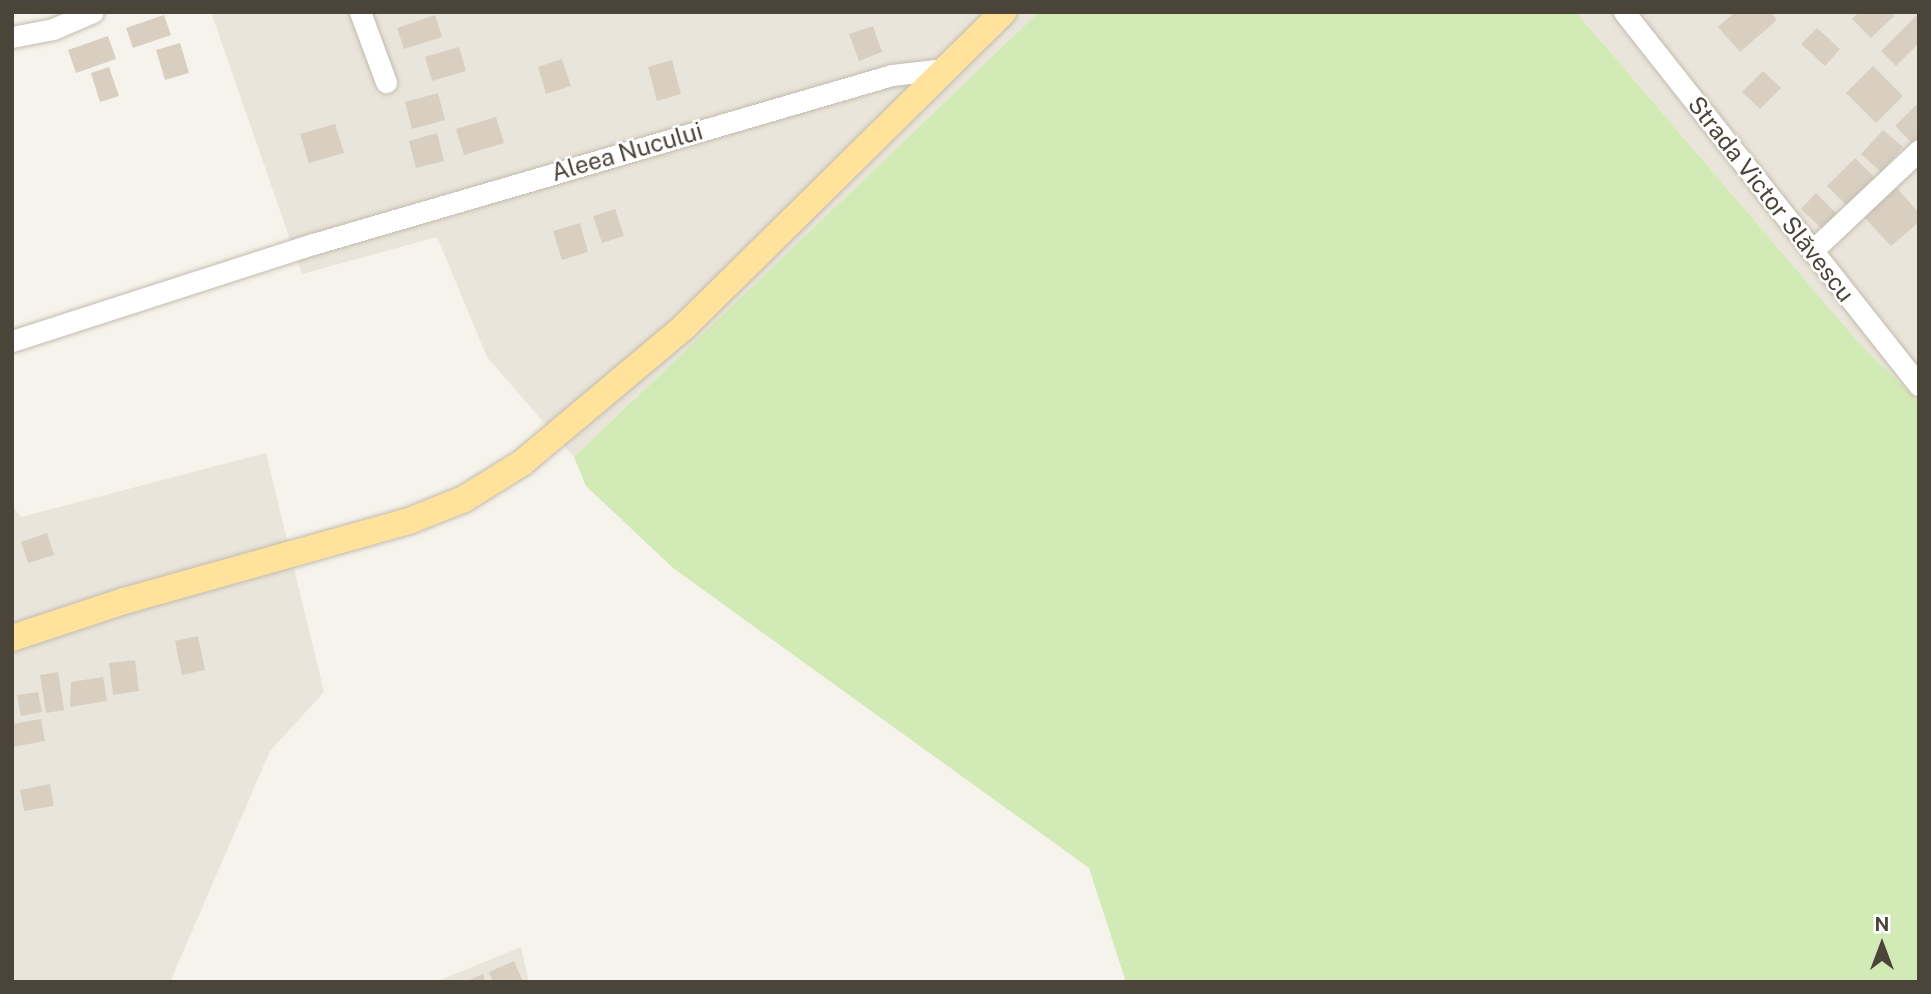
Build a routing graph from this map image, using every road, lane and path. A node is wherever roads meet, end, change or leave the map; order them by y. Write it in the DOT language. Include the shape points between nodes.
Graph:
graph roads {
  1 [pos="93,12"];
  2 [pos="360,12"];
  3 [pos="1003,12"];
  4 [pos="1624,12"];
  5 [pos="12,37"];
  6 [pos="943,69"];
  7 [pos="386,82"];
  8 [pos="1919,150"];
  9 [pos="1812,251"];
  10 [pos="12,341"];
  11 [pos="1919,386"];
  12 [pos="12,638"];
  1 -- 5 [label="street" via="53,29"];
  2 -- 7 [label="street"];
  3 -- 6 [label="main road"];
  4 -- 9 [label="street, Strada Victor Slăvescu"];
  6 -- 10 [label="street, Aleea Nucului" via="892,75 313,244"];
  6 -- 12 [label="main road" via="685,326 522,463 464,499 409,521 124,601"];
  8 -- 9 [label="street"];
  9 -- 11 [label="street, Strada Victor Slăvescu"];
}
